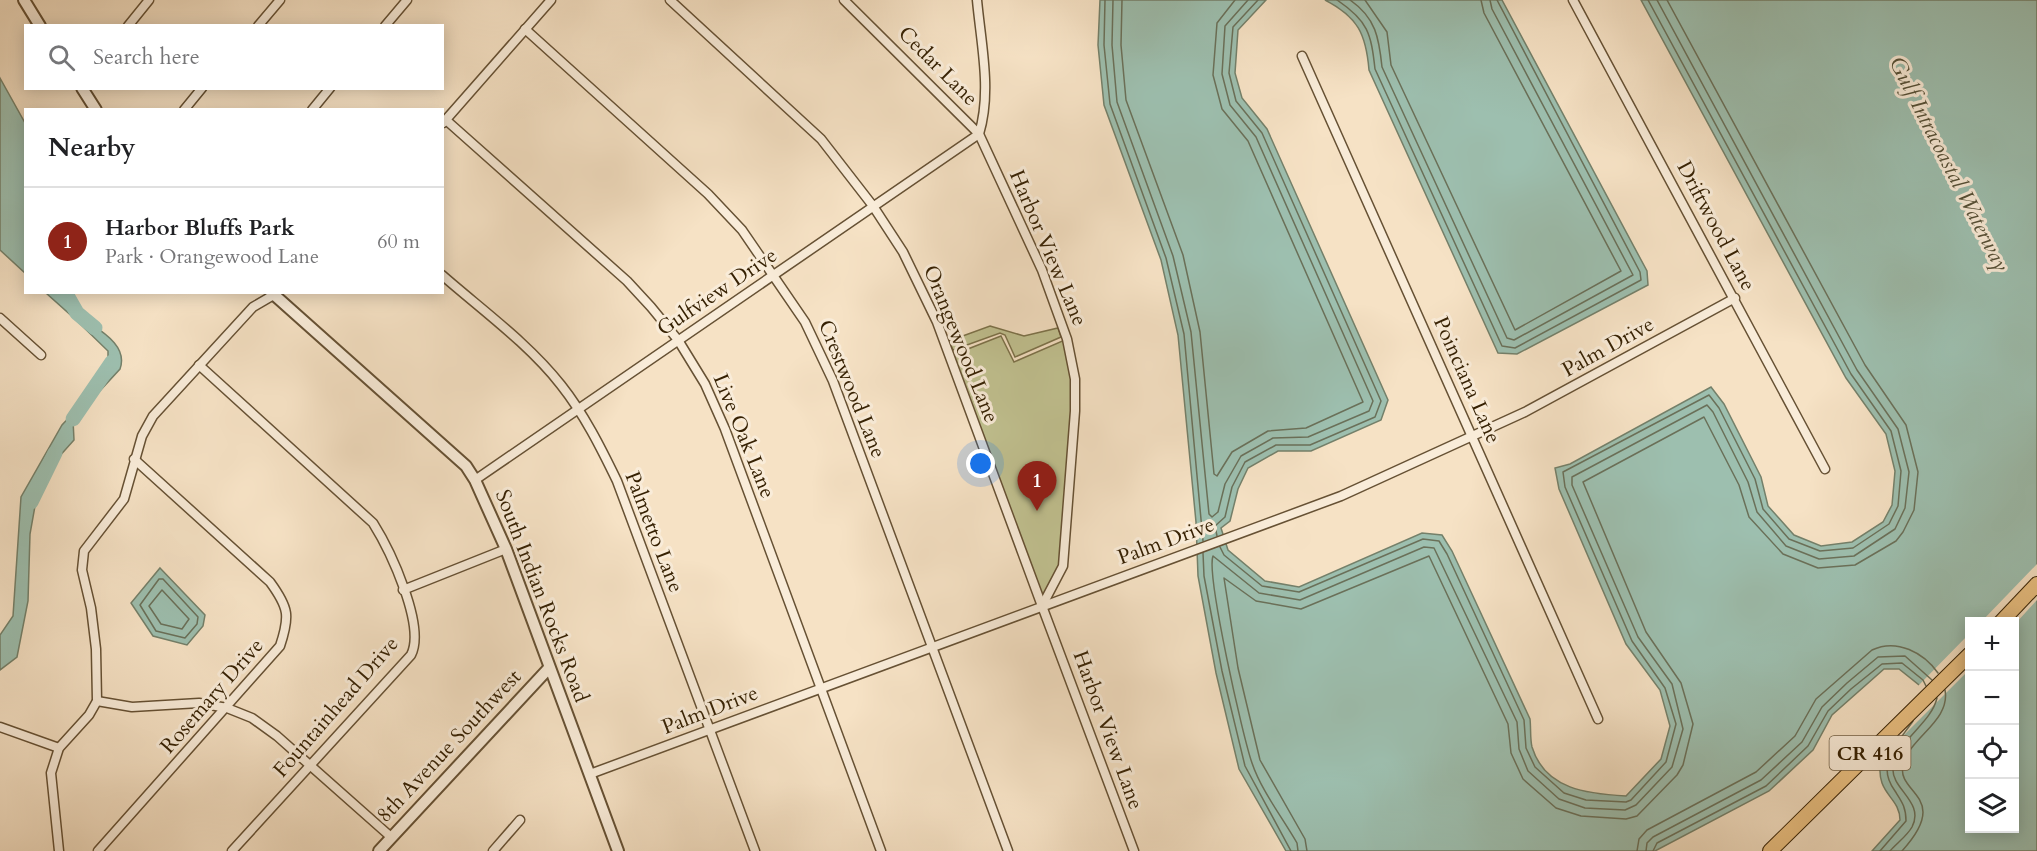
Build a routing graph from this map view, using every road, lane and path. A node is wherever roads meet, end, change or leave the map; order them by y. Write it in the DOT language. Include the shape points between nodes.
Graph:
graph roads {
  1 [pos="24,0"];
  2 [pos="149,0"];
  3 [pos="280,0"];
  4 [pos="407,0"];
  5 [pos="551,0"];
  6 [pos="670,0"];
  7 [pos="844,0"];
  8 [pos="977,0"];
  9 [pos="1573,0"];
  10 [pos="39,24"];
  11 [pos="130,24"];
  12 [pos="260,24"];
  13 [pos="387,24"];
  14 [pos="525,29"];
  15 [pos="1302,56"];
  16 [pos="83,90"];
  17 [pos="200,90"];
  18 [pos="328,90"];
  19 [pos="95,108"];
  20 [pos="186,108"];
  21 [pos="314,108"];
  22 [pos="444,121"];
  23 [pos="979,134"];
  24 [pos="873,206"];
  25 [pos="774,274"];
  26 [pos="444,277"];
  27 [pos="273,294"];
  28 [pos="275,294"];
  29 [pos="1735,298"];
  30 [pos="0,318"];
  31 [pos="678,340"];
  32 [pos="41,355"];
  33 [pos="199,365"];
  34 [pos="577,409"];
  35 [pos="1472,436"];
  36 [pos="134,459"];
  37 [pos="1825,469"];
  38 [pos="476,480"];
  39 [pos="506,549"];
  40 [pos="2037,584"];
  41 [pos="403,591"];
  42 [pos="1042,606"];
  43 [pos="2005,617"];
  44 [pos="933,649"];
  45 [pos="1965,659"];
  46 [pos="549,668"];
  47 [pos="820,688"];
  48 [pos="97,701"];
  49 [pos="227,708"];
  50 [pos="1598,719"];
  51 [pos="0,727"];
  52 [pos="709,729"];
  53 [pos="59,748"];
  54 [pos="310,765"];
  55 [pos="590,774"];
  56 [pos="520,820"];
  57 [pos="391,837"];
  58 [pos="59,851"];
  59 [pos="98,851"];
  60 [pos="232,851"];
  61 [pos="378,851"];
  62 [pos="493,851"];
  63 [pos="618,851"];
  64 [pos="755,851"];
  65 [pos="881,851"];
  66 [pos="1008,851"];
  67 [pos="1134,851"];
  68 [pos="1770,851"];
  1 -- 10 [label="street"];
  2 -- 11 [label="street"];
  3 -- 12 [label="street"];
  4 -- 13 [label="street"];
  5 -- 14 [label="street"];
  6 -- 24 [label="street, Orangewood Lane" via="814,132"];
  7 -- 23 [label="street, Cedar Lane"];
  8 -- 23 [label="street" via="986,112"];
  9 -- 29 [label="street, Driftwood Lane"];
  14 -- 22 [label="street"];
  14 -- 25 [label="street, Crestwood Lane" via="708,195 742,230"];
  15 -- 35 [label="street, Poinciana Lane"];
  16 -- 19 [label="street"];
  17 -- 20 [label="street"];
  18 -- 21 [label="street"];
  22 -- 31 [label="street, Live Oak Lane" via="627,281"];
  23 -- 24 [label="street, Gulfview Drive"];
  23 -- 42 [label="street, Harbor View Lane" via="1041,270 1067,339 1075,379 1076,411 1063,566"];
  24 -- 25 [label="street, Gulfview Drive"];
  24 -- 42 [label="street, Orangewood Lane" via="903,252 937,322"];
  25 -- 31 [label="street, Gulfview Drive"];
  25 -- 44 [label="street, Crestwood Lane" via="805,322 833,381"];
  26 -- 34 [label="street, Palmetto Lane" via="535,357 561,384"];
  27 -- 33 [label="street" via="254,307"];
  28 -- 38 [label="street, South Indian Rocks Road" via="466,466"];
  29 -- 35 [label="street, Palm Drive" via="1592,377"];
  29 -- 37 [label="street, Driftwood Lane"];
  30 -- 32 [label="street"];
  31 -- 34 [label="street, Gulfview Drive"];
  31 -- 47 [label="street, Live Oak Lane" via="705,384 725,429"];
  33 -- 36 [label="street" via="153,416"];
  33 -- 41 [label="street, Fountainhead Drive" via="374,523 386,543"];
  34 -- 38 [label="street, Gulfview Drive"];
  34 -- 52 [label="street, Palmetto Lane" via="617,481"];
  35 -- 42 [label="street, Palm Drive" via="1341,496"];
  35 -- 50 [label="street, Poinciana Lane"];
  36 -- 48 [label="street" via="124,499 84,551 82,570 97,660"];
  36 -- 49 [label="street, Rosemary Drive" via="270,582 286,609 288,621 280,645"];
  38 -- 39 [label="street, South Indian Rocks Road"];
  39 -- 41 [label="street"];
  39 -- 46 [label="street, South Indian Rocks Road"];
  40 -- 43 [label="main road"];
  41 -- 54 [label="street, Fountainhead Drive" via="415,626 411,655"];
  42 -- 44 [label="street, Palm Drive"];
  42 -- 67 [label="street, Harbor View Lane"];
  44 -- 47 [label="street, Palm Drive"];
  44 -- 66 [label="street, Crestwood Lane"];
  45 -- 68 [label="main road, CR 416"];
  46 -- 55 [label="street, South Indian Rocks Road"];
  46 -- 57 [label="street, 8th Avenue Southwest"];
  47 -- 52 [label="street, Palm Drive"];
  47 -- 65 [label="street, Live Oak Lane"];
  48 -- 49 [label="street" via="132,707 199,703"];
  48 -- 53 [label="street"];
  49 -- 54 [label="street" via="252,718"];
  49 -- 59 [label="street, Rosemary Drive"];
  51 -- 53 [label="street"];
  52 -- 55 [label="street, Palm Drive"];
  52 -- 64 [label="street, Palmetto Lane"];
  53 -- 58 [label="street" via="51,773"];
  54 -- 57 [label="street"];
  54 -- 60 [label="street, Fountainhead Drive"];
  55 -- 63 [label="street, South Indian Rocks Road"];
  56 -- 62 [label="street"];
  57 -- 61 [label="street, 8th Avenue Southwest"];
}
